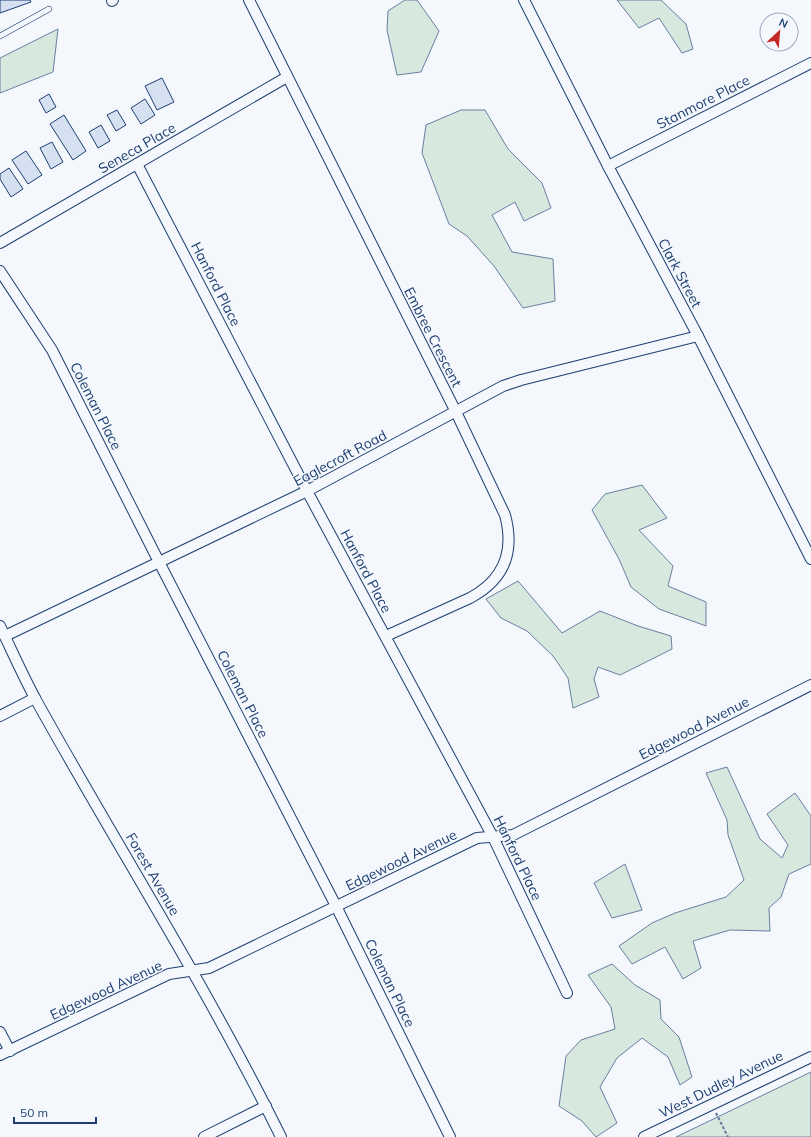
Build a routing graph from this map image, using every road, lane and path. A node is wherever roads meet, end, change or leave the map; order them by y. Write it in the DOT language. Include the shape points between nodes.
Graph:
graph roads {
  1 [pos="249,0"];
  2 [pos="524,0"];
  3 [pos="48,9"];
  4 [pos="0,36"];
  5 [pos="811,63"];
  6 [pos="287,77"];
  7 [pos="137,164"];
  8 [pos="608,166"];
  9 [pos="0,243"];
  10 [pos="0,271"];
  11 [pos="698,336"];
  12 [pos="456,412"];
  13 [pos="308,491"];
  14 [pos="811,559"];
  15 [pos="159,562"];
  16 [pos="0,626"];
  17 [pos="5,636"];
  18 [pos="386,636"];
  19 [pos="811,685"];
  20 [pos="35,698"];
  21 [pos="0,716"];
  22 [pos="493,837"];
  23 [pos="336,906"];
  24 [pos="193,971"];
  25 [pos="567,993"];
  26 [pos="0,1032"];
  27 [pos="10,1051"];
  28 [pos="0,1055"];
  29 [pos="811,1057"];
  30 [pos="712,1104"];
  31 [pos="266,1106"];
  32 [pos="204,1137"];
  33 [pos="281,1137"];
  34 [pos="450,1137"];
  35 [pos="644,1137"];
  36 [pos="728,1137"];
  1 -- 6 [label="street, Embree Crescent"];
  2 -- 8 [label="street, Clark Street"];
  3 -- 4 [label="lane"];
  5 -- 8 [label="street, Stanmore Place"];
  6 -- 7 [label="street, Seneca Place"];
  6 -- 12 [label="street, Embree Crescent"];
  7 -- 9 [label="street, Seneca Place"];
  7 -- 13 [label="street, Hanford Place"];
  8 -- 11 [label="street, Clark Street"];
  10 -- 15 [label="street, Coleman Place" via="52,350"];
  11 -- 12 [label="street, Eaglecroft Road" via="520,380 503,386"];
  11 -- 14 [label="street, Clark Street"];
  12 -- 13 [label="street, Eaglecroft Road"];
  12 -- 18 [label="street, Embree Crescent" via="505,515 509,542 507,555 499,574 480,593"];
  13 -- 15 [label="street, Eaglecroft Road"];
  13 -- 18 [label="street, Hanford Place"];
  15 -- 17 [label="street, Eaglecroft Road"];
  15 -- 23 [label="street, Coleman Place"];
  16 -- 17 [label="street, Forest Avenue"];
  17 -- 20 [label="street, Forest Avenue"];
  18 -- 22 [label="street, Hanford Place"];
  19 -- 22 [label="street, Edgewood Avenue" via="513,835"];
  20 -- 21 [label="street"];
  20 -- 24 [label="street, Forest Avenue"];
  22 -- 23 [label="street, Edgewood Avenue" via="477,838"];
  22 -- 25 [label="street, Hanford Place"];
  23 -- 24 [label="street, Edgewood Avenue" via="209,968"];
  23 -- 34 [label="street, Coleman Place"];
  24 -- 27 [label="street, Edgewood Avenue" via="169,974"];
  24 -- 31 [label="street, Forest Avenue"];
  26 -- 27 [label="street"];
  27 -- 28 [label="street, Edgewood Avenue"];
  29 -- 30 [label="street, West Dudley Avenue"];
  30 -- 35 [label="street, West Dudley Avenue"];
  30 -- 36 [label="path"];
  31 -- 32 [label="street"];
  31 -- 33 [label="street, Forest Avenue"];
}
